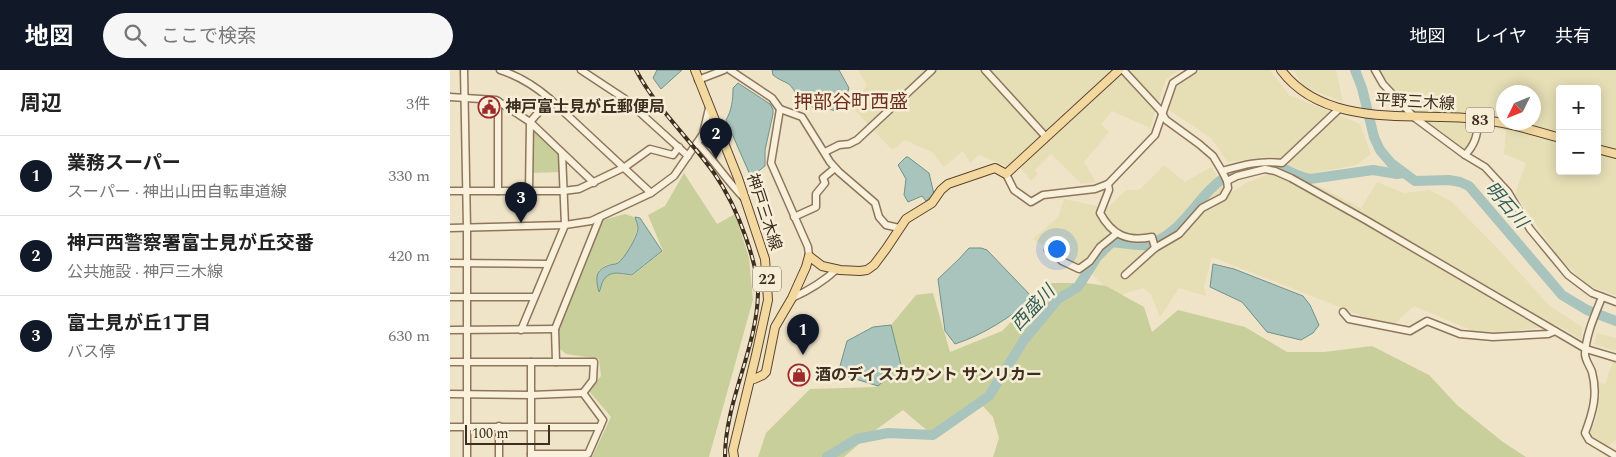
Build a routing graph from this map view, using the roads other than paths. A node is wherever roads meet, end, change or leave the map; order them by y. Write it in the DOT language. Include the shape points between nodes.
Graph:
graph roads {
  1 [pos="464,70"];
  2 [pos="500,70"];
  3 [pos="581,70"];
  4 [pos="695,70"];
  5 [pos="724,70"];
  6 [pos="730,70"];
  7 [pos="932,70"];
  8 [pos="985,70"];
  9 [pos="1121,70"];
  10 [pos="1193,70"];
  11 [pos="1281,70"];
  12 [pos="1375,70"];
  13 [pos="698,80"];
  14 [pos="450,97"];
  15 [pos="465,97"];
  16 [pos="550,99"];
  17 [pos="498,101"];
  18 [pos="709,108"];
  19 [pos="1340,108"];
  20 [pos="780,109"];
  21 [pos="1162,114"];
  22 [pos="1416,118"];
  23 [pos="1479,120"];
  24 [pos="530,122"];
  25 [pos="1046,137"];
  26 [pos="1556,137"];
  27 [pos="697,143"];
  28 [pos="679,147"];
  29 [pos="1601,150"];
  30 [pos="825,152"];
  31 [pos="562,153"];
  32 [pos="1616,154"];
  33 [pos="1466,155"];
  34 [pos="688,156"];
  35 [pos="625,167"];
  36 [pos="835,168"];
  37 [pos="1222,171"];
  38 [pos="1006,174"];
  39 [pos="1227,181"];
  40 [pos="594,182"];
  41 [pos="1108,184"];
  42 [pos="450,191"];
  43 [pos="466,191"];
  44 [pos="498,191"];
  45 [pos="529,191"];
  46 [pos="563,191"];
  47 [pos="651,193"];
  48 [pos="745,199"];
  49 [pos="600,217"];
  50 [pos="794,217"];
  51 [pos="565,225"];
  52 [pos="450,228"];
  53 [pos="467,228"];
  54 [pos="899,228"];
  55 [pos="1116,234"];
  56 [pos="1155,248"];
  57 [pos="1048,250"];
  58 [pos="809,256"];
  59 [pos="450,263"];
  60 [pos="466,263"];
  61 [pos="548,264"];
  62 [pos="837,269"];
  63 [pos="1125,275"];
  64 [pos="450,297"];
  65 [pos="466,297"];
  66 [pos="534,297"];
  67 [pos="1602,297"];
  68 [pos="792,298"];
  69 [pos="1616,302"];
  70 [pos="1343,312"];
  71 [pos="555,329"];
  72 [pos="450,330"];
  73 [pos="466,330"];
  74 [pos="521,330"];
  75 [pos="1556,331"];
  76 [pos="1586,349"];
  77 [pos="1616,358"];
  78 [pos="450,362"];
  79 [pos="466,362"];
  80 [pos="531,362"];
  81 [pos="556,362"];
  82 [pos="752,379"];
  83 [pos="450,394"];
  84 [pos="467,394"];
  85 [pos="583,394"];
  86 [pos="531,395"];
  87 [pos="498,426"];
  88 [pos="532,426"];
  89 [pos="450,427"];
  90 [pos="467,427"];
  91 [pos="600,427"];
  92 [pos="531,456"];
  93 [pos="1616,456"];
  94 [pos="467,457"];
  95 [pos="498,457"];
  96 [pos="734,457"];
  1 -- 15 [label="street"];
  2 -- 16 [label="street" via="514,75"];
  3 -- 28 [label="street" via="625,98"];
  4 -- 13 [label="main road, 神戸三木線 / 22"];
  5 -- 13 [label="street"];
  6 -- 20 [label="street" via="772,98"];
  7 -- 30 [label="street" via="857,140"];
  8 -- 25 [label="street"];
  9 -- 21 [label="street"];
  9 -- 25 [label="main road"];
  10 -- 21 [label="street" via="1173,83"];
  11 -- 19 [label="main road, 平野三木線 / 83" via="1297,89"];
  12 -- 22 [label="street" via="1383,84"];
  13 -- 18 [label="main road, 神戸三木線 / 22"];
  14 -- 15 [label="street"];
  15 -- 17 [label="street"];
  15 -- 43 [label="street"];
  16 -- 24 [label="street"];
  16 -- 35 [label="street"];
  17 -- 24 [label="street"];
  17 -- 44 [label="street"];
  18 -- 27 [label="street" via="703,134"];
  18 -- 48 [label="main road, 神戸三木線 / 22"];
  19 -- 22 [label="main road, 平野三木線 / 83" via="1379,116"];
  19 -- 37 [label="street" via="1282,163 1245,164"];
  20 -- 30 [label="street" via="802,117"];
  20 -- 50 [label="street" via="771,163"];
  21 -- 37 [label="street" via="1213,156"];
  21 -- 41 [label="street" via="1155,135"];
  22 -- 23 [label="main road, 平野三木線 / 83"];
  22 -- 33 [label="street"];
  23 -- 26 [label="main road, 平野三木線 / 83"];
  23 -- 33 [label="street" via="1476,139"];
  24 -- 31 [label="street"];
  24 -- 45 [label="street"];
  25 -- 38 [label="main road"];
  27 -- 34 [label="street"];
  27 -- 48 [label="street"];
  28 -- 34 [label="street"];
  28 -- 35 [label="street" via="672,155 650,149"];
  29 -- 32 [label="main road"];
  30 -- 36 [label="street"];
  31 -- 40 [label="street"];
  31 -- 46 [label="street"];
  33 -- 67 [label="street" via="1486,167 1508,192 1530,229 1562,268 1592,293"];
  34 -- 47 [label="street" via="674,176"];
  35 -- 40 [label="street"];
  35 -- 47 [label="street"];
  36 -- 50 [label="street" via="823,178 825,184 816,194 816,206"];
  36 -- 54 [label="street" via="875,203 878,217 886,225"];
  37 -- 39 [label="street"];
  38 -- 41 [label="street" via="1014,190 1031,202 1043,194 1095,189"];
  38 -- 54 [label="main road" via="995,168 948,184 932,203 906,219"];
  39 -- 56 [label="street" via="1228,188 1223,196 1202,208 1179,234"];
  39 -- 75 [label="street" via="1265,169 1275,171 1364,218"];
  40 -- 46 [label="street" via="579,190"];
  41 -- 55 [label="street" via="1109,190 1100,213"];
  42 -- 43 [label="street"];
  43 -- 44 [label="street"];
  43 -- 53 [label="street"];
  44 -- 45 [label="street"];
  45 -- 46 [label="street"];
  46 -- 51 [label="street"];
  47 -- 49 [label="street"];
  48 -- 82 [label="main road, 神戸三木線 / 22" via="766,258 768,300"];
  49 -- 51 [label="street"];
  49 -- 71 [label="street"];
  50 -- 58 [label="street"];
  51 -- 53 [label="street"];
  51 -- 61 [label="street"];
  52 -- 53 [label="street"];
  53 -- 60 [label="street"];
  54 -- 62 [label="main road" via="874,265 867,270"];
  55 -- 56 [label="street" via="1124,238 1152,237"];
  55 -- 57 [label="street" via="1079,269"];
  56 -- 63 [label="street"];
  58 -- 62 [label="main road" via="822,266"];
  58 -- 68 [label="main road"];
  59 -- 60 [label="street"];
  60 -- 61 [label="street"];
  60 -- 65 [label="street"];
  61 -- 66 [label="street"];
  62 -- 68 [label="street" via="818,285"];
  64 -- 65 [label="street"];
  65 -- 66 [label="street"];
  65 -- 73 [label="street"];
  66 -- 74 [label="street"];
  67 -- 69 [label="street"];
  67 -- 76 [label="street"];
  68 -- 82 [label="main road" via="775,327 766,372"];
  70 -- 75 [label="street" via="1349,319 1410,331 1427,321 1460,334 1493,337"];
  71 -- 74 [label="street"];
  71 -- 81 [label="street"];
  72 -- 73 [label="street"];
  73 -- 74 [label="street"];
  73 -- 79 [label="street"];
  75 -- 76 [label="street"];
  76 -- 77 [label="street"];
  76 -- 93 [label="street" via="1585,356 1594,382 1593,412 1585,433 1589,440"];
  78 -- 79 [label="street"];
  79 -- 80 [label="street"];
  79 -- 84 [label="street"];
  80 -- 81 [label="street"];
  80 -- 86 [label="street"];
  81 -- 85 [label="street" via="594,362 593,380"];
  82 -- 96 [label="main road, 神戸三木線 / 22" via="733,450"];
  83 -- 84 [label="street"];
  84 -- 86 [label="street"];
  84 -- 90 [label="street"];
  85 -- 86 [label="street"];
  85 -- 91 [label="street" via="602,420"];
  86 -- 88 [label="street"];
  87 -- 88 [label="street"];
  87 -- 90 [label="street"];
  87 -- 95 [label="street"];
  88 -- 91 [label="street"];
  88 -- 92 [label="street"];
  89 -- 90 [label="street"];
  90 -- 94 [label="street"];
  91 -- 92 [label="street" via="588,454"];
}
